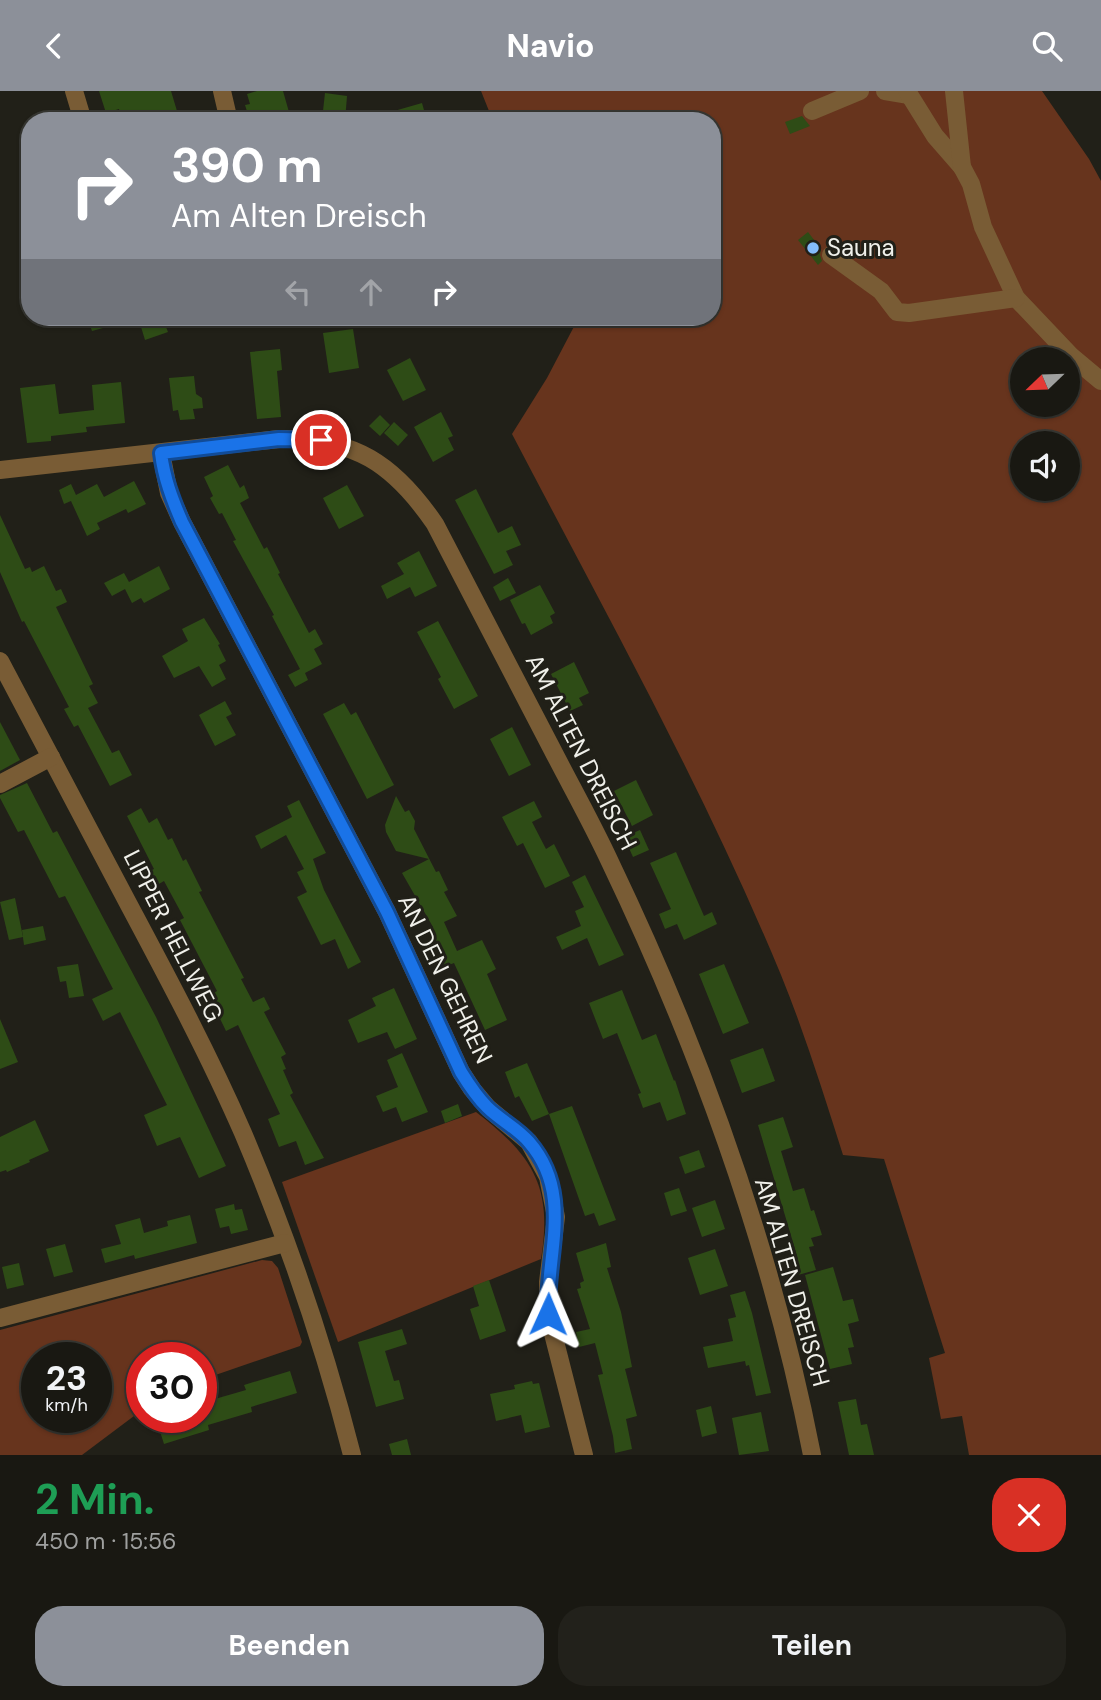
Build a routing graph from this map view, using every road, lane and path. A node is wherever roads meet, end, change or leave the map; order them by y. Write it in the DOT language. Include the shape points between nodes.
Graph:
graph roads {
  1 [pos="74,91"];
  2 [pos="222,91"];
  3 [pos="860,91"];
  4 [pos="886,91"];
  5 [pos="954,91"];
  6 [pos="908,93"];
  7 [pos="812,111"];
  8 [pos="80,112"];
  9 [pos="227,112"];
  10 [pos="962,167"];
  11 [pos="831,255"];
  12 [pos="1016,298"];
  13 [pos="1101,381"];
  14 [pos="161,453"];
  15 [pos="0,470"];
  16 [pos="2,671"];
  17 [pos="51,757"];
  18 [pos="0,784"];
  19 [pos="285,1243"];
  20 [pos="0,1318"];
  21 [pos="352,1455"];
  22 [pos="584,1455"];
  23 [pos="812,1455"];
  1 -- 8 [label="street"];
  2 -- 9 [label="street"];
  3 -- 7 [label="street"];
  4 -- 6 [label="street"];
  5 -- 10 [label="street"];
  6 -- 10 [label="street"];
  10 -- 12 [label="street"];
  11 -- 12 [label="street" via="881,291 897,312"];
  12 -- 13 [label="street"];
  14 -- 15 [label="street, AM ALTEN DREISCH"];
  14 -- 22 [label="street, AN DEN GEHREN" via="169,493 182,522 387,912 461,1072 488,1108 529,1142 543,1165 556,1217 548,1314"];
  14 -- 23 [label="street, AM ALTEN DREISCH" via="279,439 321,440 366,455 391,471 435,524 610,860 679,1017 754,1228"];
  16 -- 17 [label="street, LIPPER HELLWEG"];
  17 -- 18 [label="street"];
  17 -- 19 [label="street, LIPPER HELLWEG" via="202,1046"];
  19 -- 20 [label="street"];
  19 -- 21 [label="street, LIPPER HELLWEG"];
}
